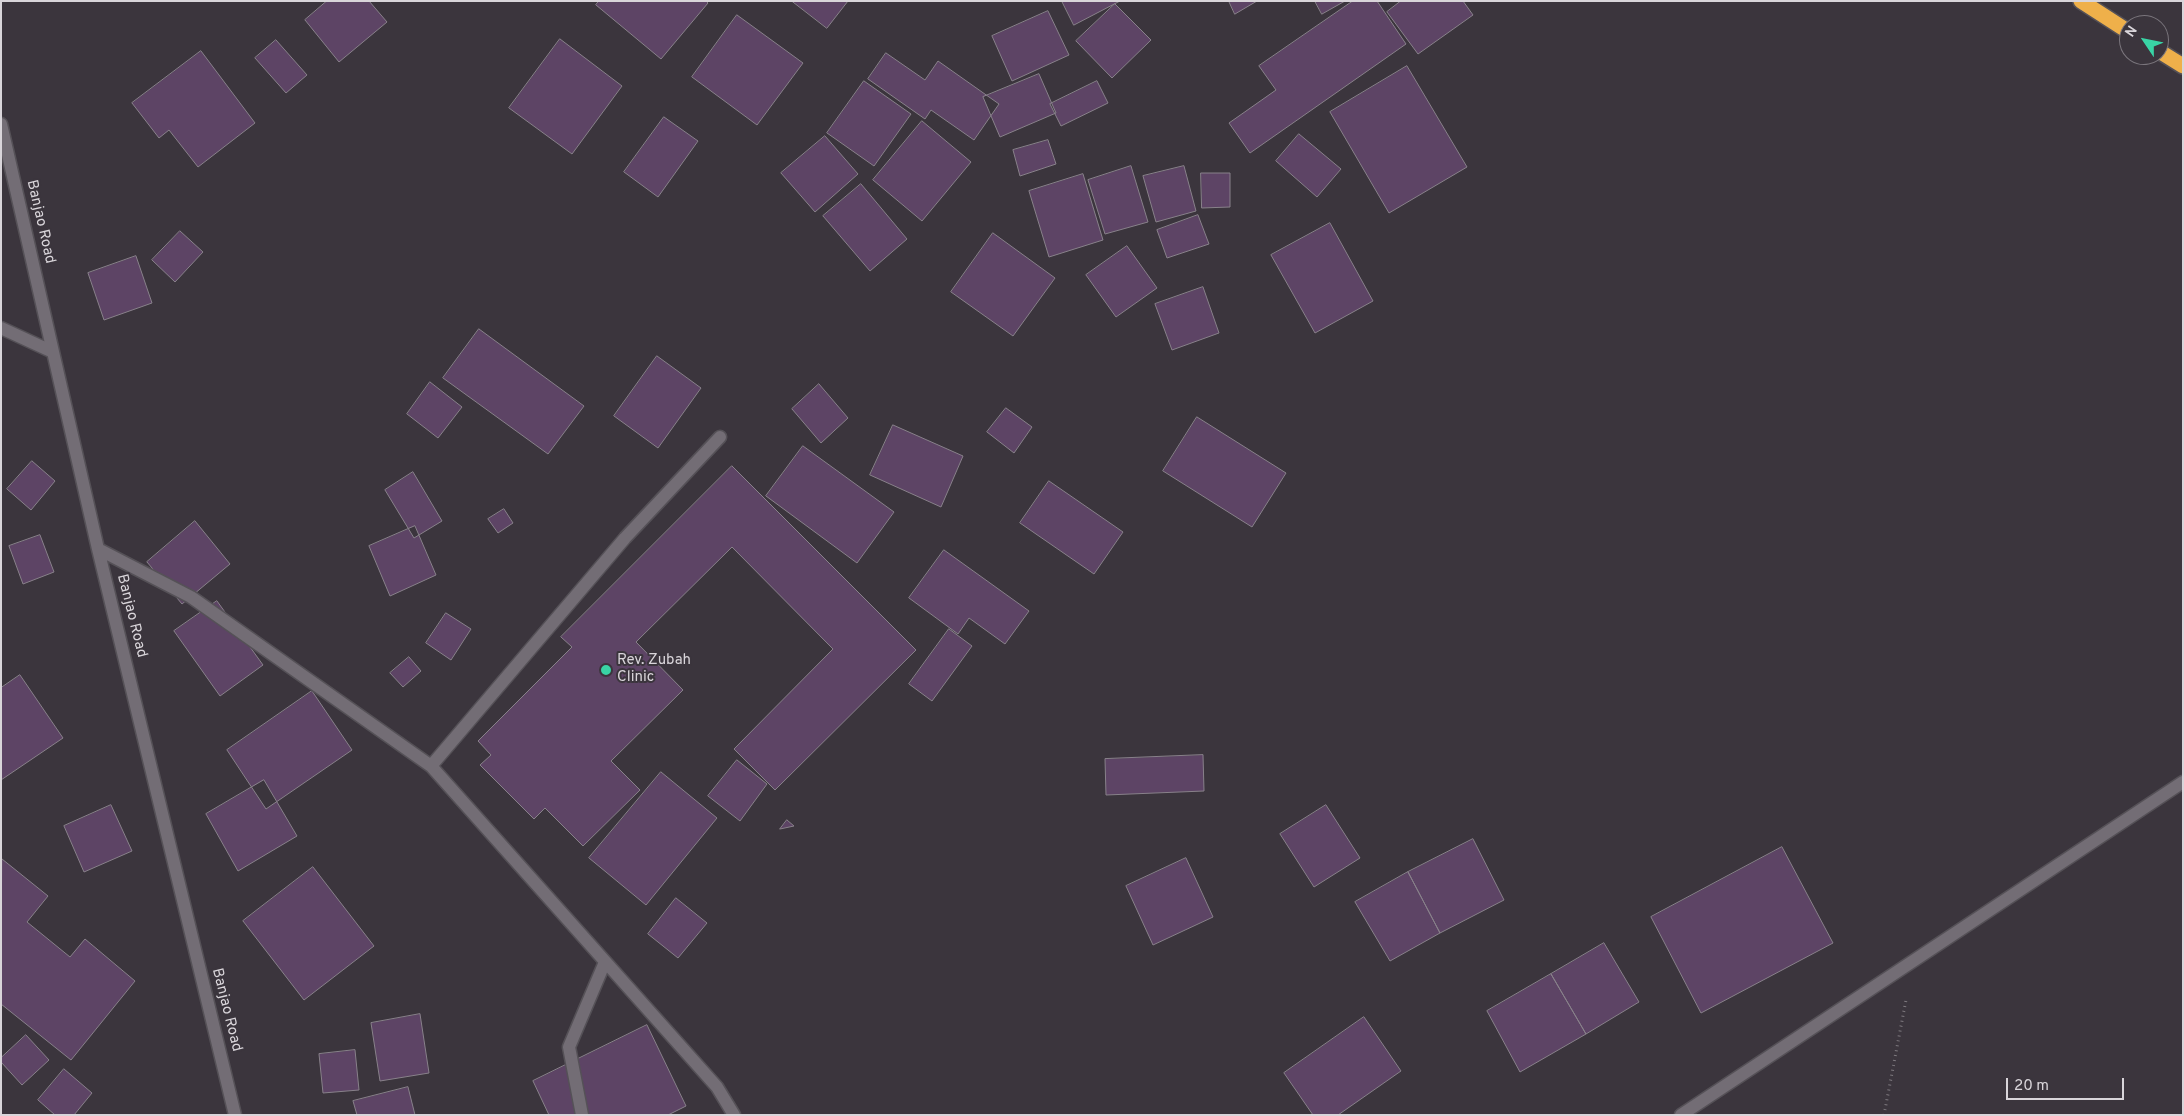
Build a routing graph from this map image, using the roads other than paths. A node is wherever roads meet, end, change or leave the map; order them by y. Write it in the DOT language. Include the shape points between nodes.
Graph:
graph roads {
  1 [pos="2081,1"];
  2 [pos="2119,26"];
  3 [pos="2169,57"];
  4 [pos="2183,66"];
  5 [pos="1,124"];
  6 [pos="1,328"];
  7 [pos="53,352"];
  8 [pos="720,438"];
  9 [pos="98,549"];
  10 [pos="431,766"];
  11 [pos="2183,782"];
  12 [pos="605,962"];
  13 [pos="235,1115"];
  14 [pos="582,1115"];
  15 [pos="734,1115"];
  16 [pos="1681,1115"];
  1 -- 2 [label="highway"];
  3 -- 4 [label="highway"];
  5 -- 7 [label="street, Banjao Road"];
  6 -- 7 [label="street"];
  7 -- 9 [label="street, Banjao Road"];
  8 -- 10 [label="street" via="625,538"];
  9 -- 10 [label="street" via="191,597"];
  9 -- 13 [label="street, Banjao Road"];
  10 -- 12 [label="street"];
  11 -- 16 [label="street"];
  12 -- 14 [label="street" via="570,1047"];
  12 -- 15 [label="street" via="717,1087"];
}
